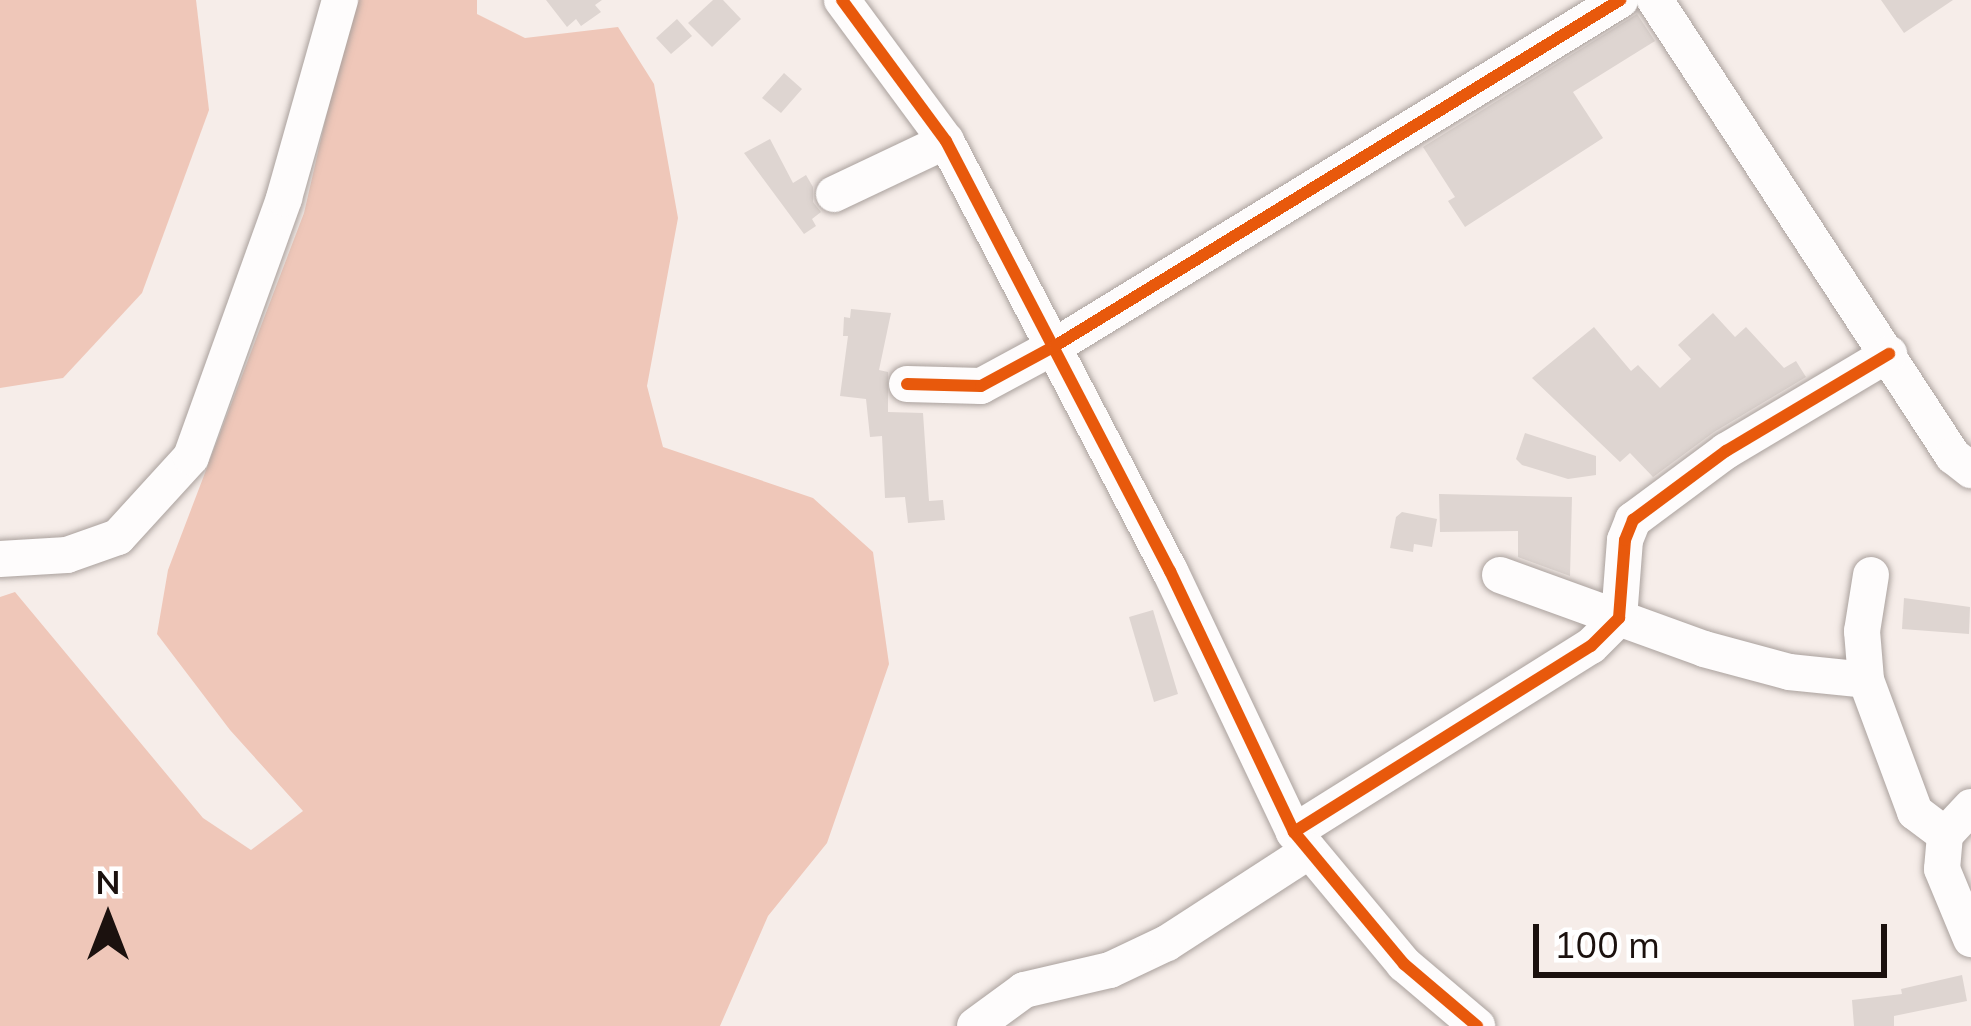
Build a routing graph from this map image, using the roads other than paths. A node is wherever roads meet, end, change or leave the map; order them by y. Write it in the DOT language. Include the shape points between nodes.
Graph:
graph roads {
  1 [pos="340,0"];
  2 [pos="842,0"];
  3 [pos="1620,0"];
  4 [pos="1655,0"];
  5 [pos="946,141"];
  6 [pos="834,194"];
  7 [pos="1055,346"];
  8 [pos="1889,354"];
  9 [pos="907,384"];
  10 [pos="1971,470"];
  11 [pos="0,559"];
  12 [pos="1500,575"];
  13 [pos="1871,575"];
  14 [pos="1619,618"];
  15 [pos="1866,680"];
  16 [pos="1971,807"];
  17 [pos="1945,835"];
  18 [pos="1302,841"];
  19 [pos="1971,939"];
  20 [pos="975,1026"];
  21 [pos="1477,1026"];
  1 -- 11 [label="street" via="284,198 190,457 118,537 67,555"];
  2 -- 5 [label="street"];
  3 -- 7 [label="street"];
  4 -- 8 [label="street"];
  5 -- 6 [label="street"];
  5 -- 7 [label="street"];
  7 -- 9 [label="street" via="981,386"];
  7 -- 18 [label="street"];
  8 -- 10 [label="street" via="1953,456"];
  8 -- 14 [label="street" via="1726,451 1633,520 1624,540"];
  12 -- 14 [label="street"];
  13 -- 15 [label="street" via="1862,631"];
  14 -- 15 [label="street" via="1790,672"];
  14 -- 18 [label="street" via="1591,646"];
  15 -- 17 [label="street" via="1915,812"];
  16 -- 17 [label="street"];
  17 -- 19 [label="street" via="1942,869"];
  18 -- 20 [label="street" via="1167,943 1110,970 1024,990"];
  18 -- 21 [label="street" via="1404,964"];
}
